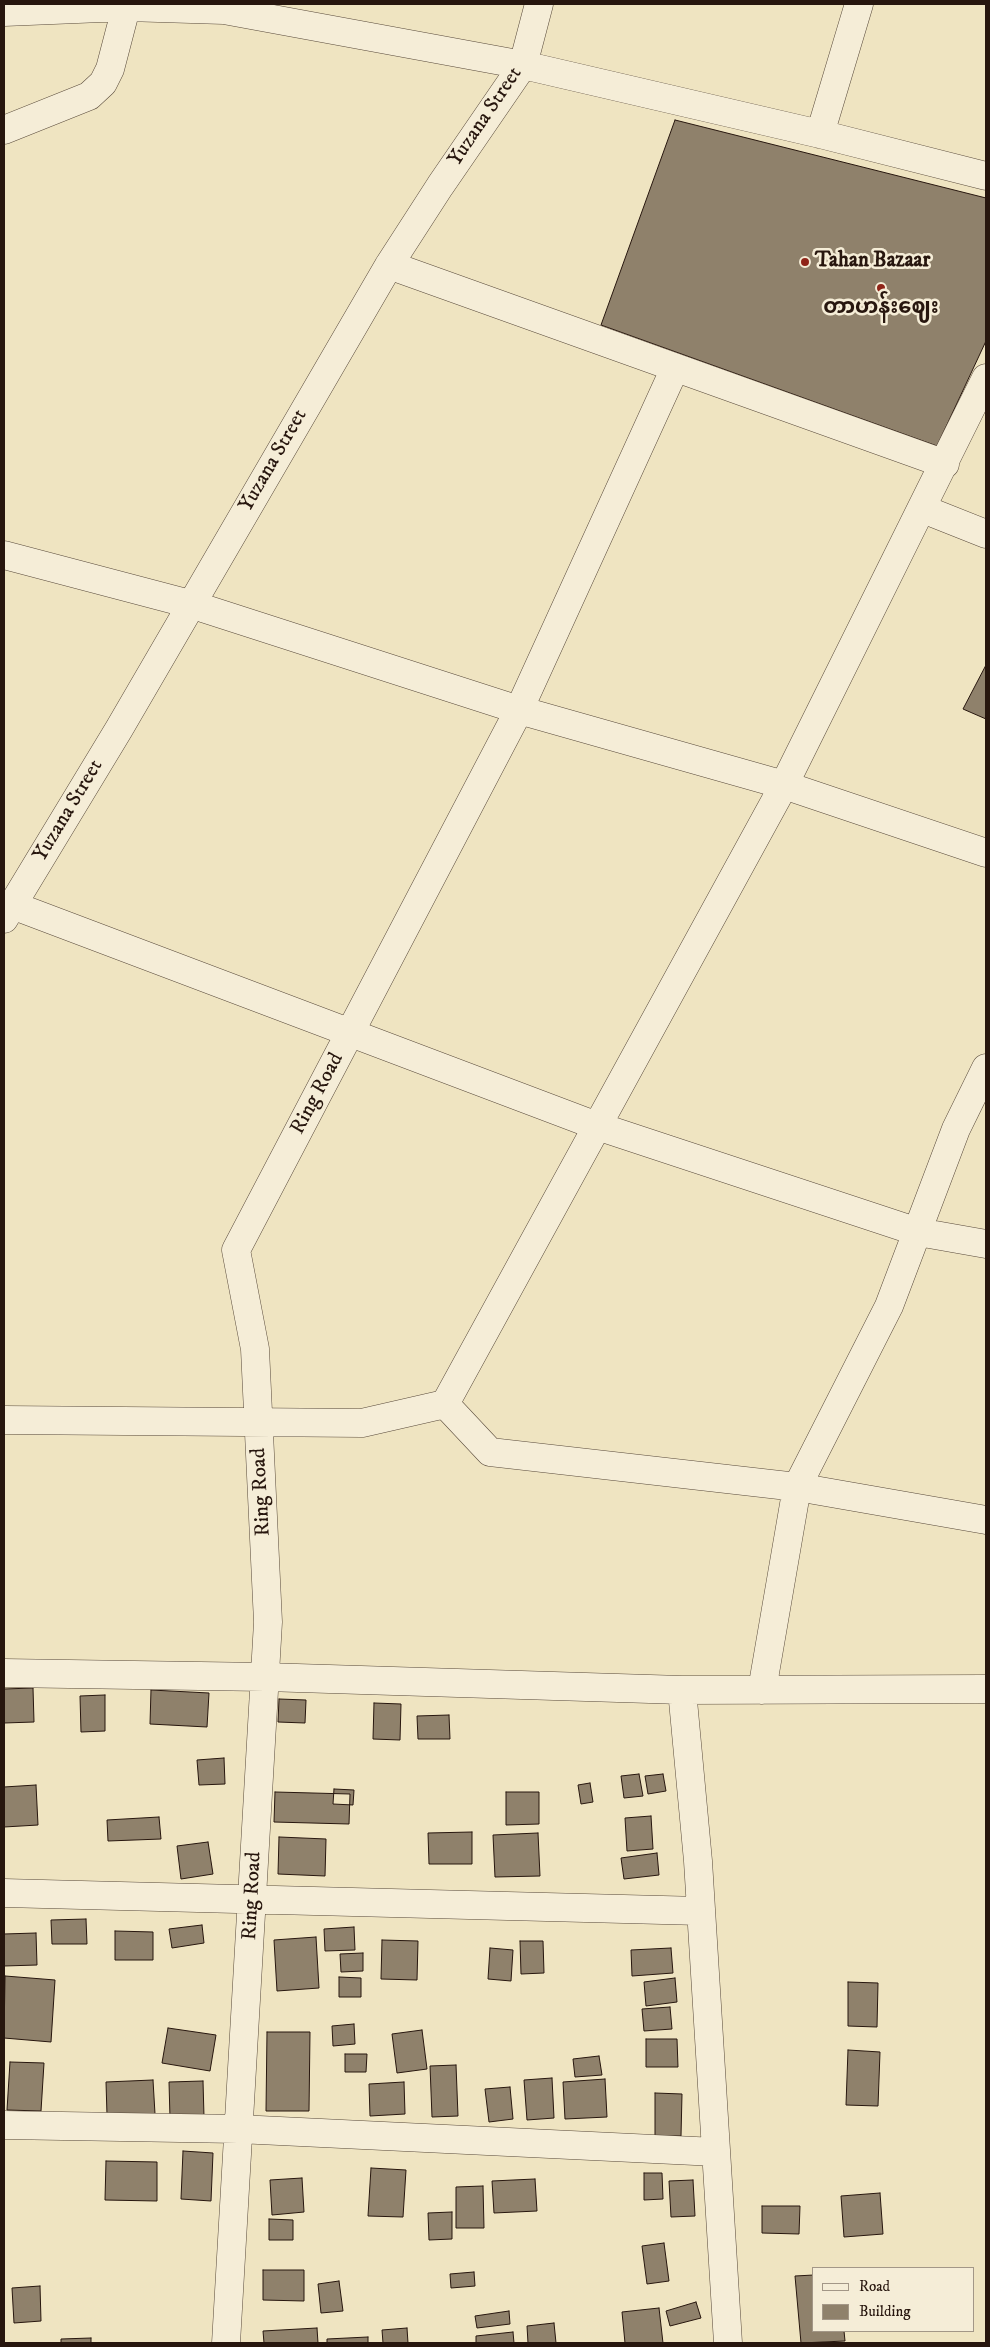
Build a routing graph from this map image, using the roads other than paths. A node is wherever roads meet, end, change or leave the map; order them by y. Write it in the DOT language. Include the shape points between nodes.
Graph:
graph roads {
  1 [pos="539,4"];
  2 [pos="859,4"];
  3 [pos="127,6"];
  4 [pos="4,12"];
  5 [pos="523,65"];
  6 [pos="4,130"];
  7 [pos="820,134"];
  8 [pos="986,176"];
  9 [pos="389,266"];
  10 [pos="675,368"];
  11 [pos="986,378"];
  12 [pos="944,464"];
  13 [pos="923,509"];
  14 [pos="986,534"];
  15 [pos="4,554"];
  16 [pos="190,604"];
  17 [pos="519,710"];
  18 [pos="784,785"];
  19 [pos="986,853"];
  20 [pos="8,912"];
  21 [pos="351,1031"];
  22 [pos="986,1068"];
  23 [pos="597,1126"];
  24 [pos="918,1232"];
  25 [pos="986,1244"];
  26 [pos="445,1404"];
  27 [pos="4,1420"];
  28 [pos="258,1421"];
  29 [pos="797,1487"];
  30 [pos="986,1520"];
  31 [pos="4,1673"];
  32 [pos="265,1678"];
  33 [pos="986,1689"];
  34 [pos="682,1690"];
  35 [pos="762,1690"];
  36 [pos="4,1893"];
  37 [pos="253,1901"];
  38 [pos="701,1911"];
  39 [pos="4,2125"];
  40 [pos="238,2129"];
  41 [pos="716,2152"];
  42 [pos="226,2343"];
  43 [pos="728,2343"];
  1 -- 5 [label="street, Yuzana Street"];
  2 -- 7 [label="street"];
  3 -- 4 [label="street"];
  3 -- 5 [label="street" via="224,10"];
  3 -- 6 [label="street" via="110,70 103,83 89,96"];
  5 -- 7 [label="street"];
  5 -- 9 [label="street, Yuzana Street"];
  7 -- 8 [label="street"];
  9 -- 10 [label="street"];
  9 -- 16 [label="street, Yuzana Street"];
  10 -- 12 [label="street"];
  10 -- 17 [label="street, Ring Road"];
  11 -- 12 [label="street"];
  12 -- 13 [label="street"];
  13 -- 14 [label="street"];
  13 -- 18 [label="street"];
  15 -- 16 [label="street"];
  16 -- 17 [label="street"];
  16 -- 20 [label="street, Yuzana Street"];
  17 -- 18 [label="street"];
  17 -- 21 [label="street, Ring Road"];
  18 -- 19 [label="street"];
  18 -- 23 [label="street"];
  20 -- 21 [label="street"];
  21 -- 23 [label="street"];
  21 -- 28 [label="street, Ring Road" via="236,1250 255,1349"];
  22 -- 24 [label="street" via="956,1129"];
  23 -- 24 [label="street"];
  23 -- 26 [label="street"];
  24 -- 25 [label="street"];
  24 -- 29 [label="street" via="889,1306"];
  26 -- 28 [label="street" via="362,1423"];
  26 -- 29 [label="street" via="490,1452"];
  27 -- 28 [label="street"];
  28 -- 32 [label="street, Ring Road" via="268,1622"];
  29 -- 30 [label="street"];
  29 -- 35 [label="street"];
  31 -- 32 [label="street"];
  32 -- 34 [label="street"];
  32 -- 37 [label="street, Ring Road"];
  33 -- 35 [label="street"];
  34 -- 35 [label="street"];
  34 -- 38 [label="street"];
  36 -- 37 [label="street"];
  37 -- 38 [label="street"];
  37 -- 40 [label="street, Ring Road"];
  38 -- 41 [label="street"];
  39 -- 40 [label="street"];
  40 -- 41 [label="street"];
  40 -- 42 [label="street, Ring Road"];
  41 -- 43 [label="street"];
}
